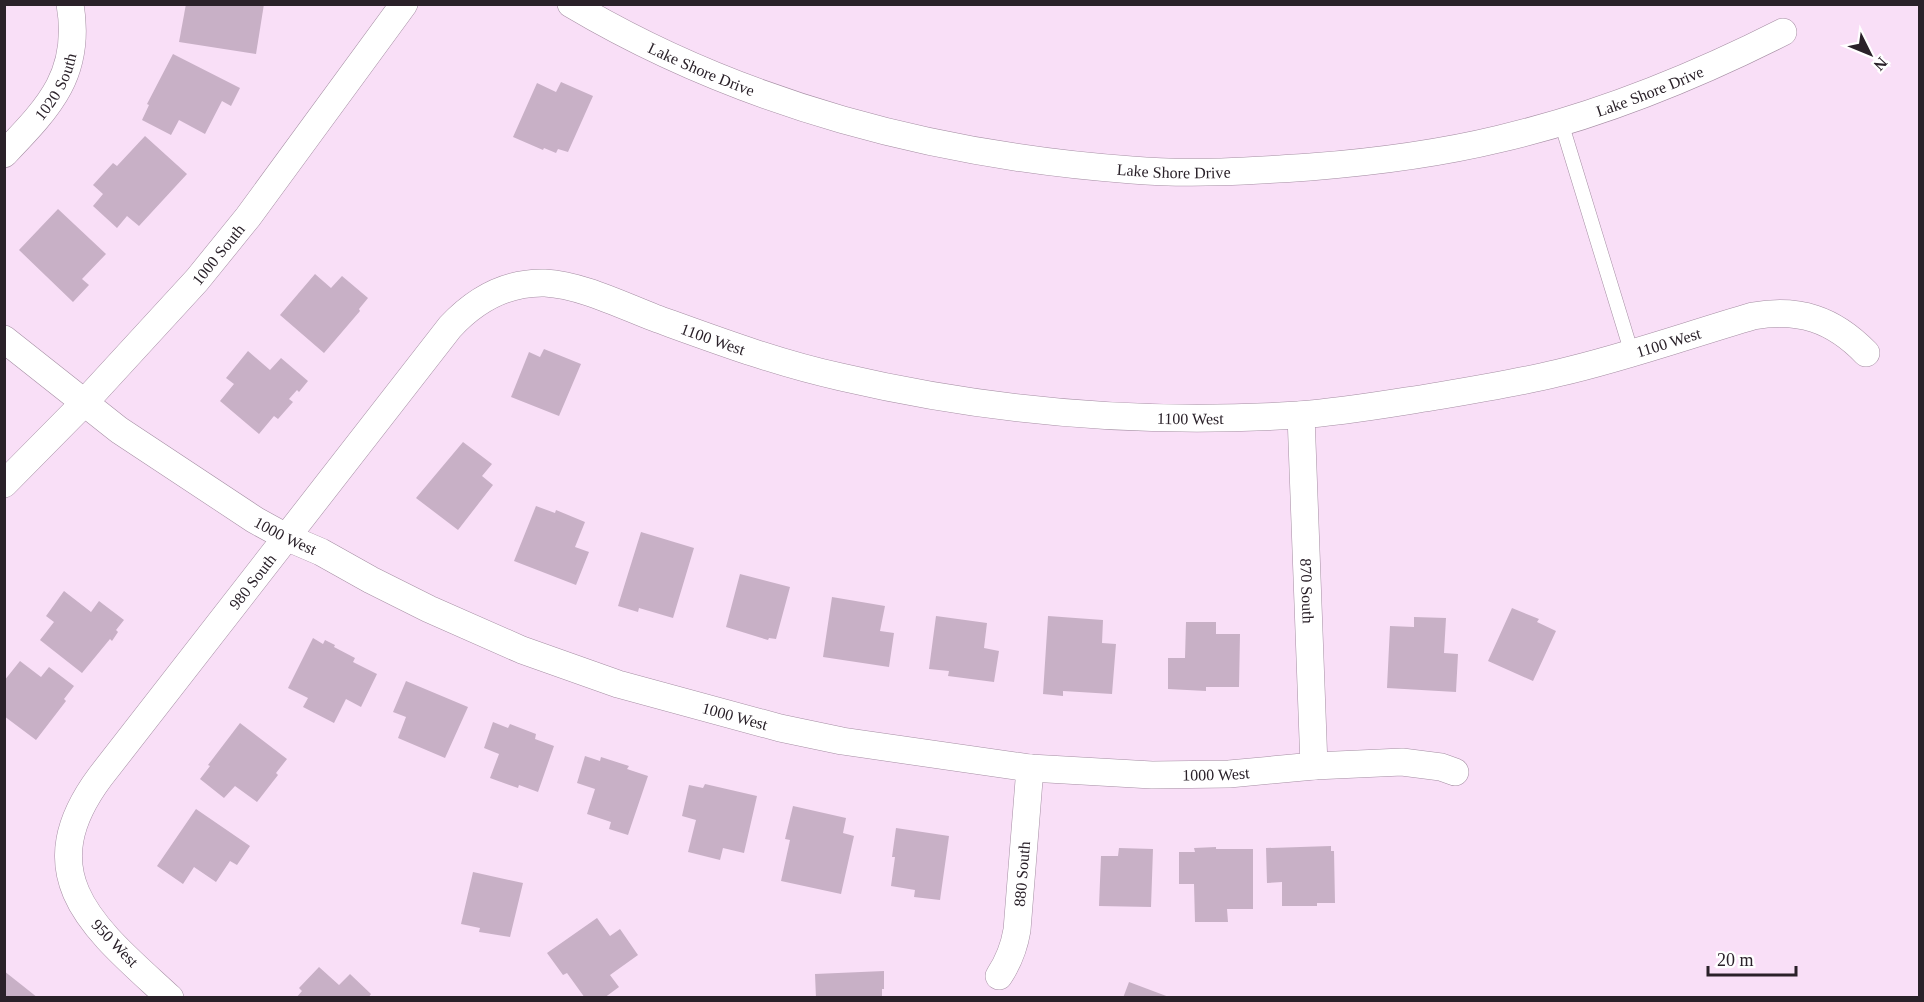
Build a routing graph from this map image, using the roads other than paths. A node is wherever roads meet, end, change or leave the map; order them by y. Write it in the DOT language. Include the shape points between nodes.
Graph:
graph roads {
  1 [pos="70,4"];
  2 [pos="404,4"];
  3 [pos="571,4"];
  4 [pos="1783,32"];
  5 [pos="1562,122"];
  6 [pos="4,154"];
  7 [pos="511,287"];
  8 [pos="4,339"];
  9 [pos="1866,353"];
  10 [pos="1632,354"];
  11 [pos="84,403"];
  12 [pos="1301,414"];
  13 [pos="4,484"];
  14 [pos="286,537"];
  15 [pos="1314,766"];
  16 [pos="1030,768"];
  17 [pos="1455,772"];
  18 [pos="71,880"];
  19 [pos="999,976"];
  20 [pos="170,998"];
  1 -- 6 [label="street, 1020 South" via="72,43 62,83 42,115"];
  2 -- 11 [label="street, 1000 South" via="198,280"];
  3 -- 5 [label="street, Lake Shore Drive" via="653,48 836,119 909,138 1055,162 1134,171 1209,172 1345,164 1442,151"];
  4 -- 5 [label="street, Lake Shore Drive" via="1664,87"];
  5 -- 10 [label="lane"];
  7 -- 12 [label="street, 1100 West" via="562,285 744,351 822,373 975,404 1124,417 1245,418"];
  7 -- 14 [label="street, 980 South" via="477,302 450,327"];
  8 -- 11 [label="street, 1000 West"];
  9 -- 10 [label="street, 1100 West" via="1829,325 1786,313 1753,316"];
  10 -- 12 [label="street, 1100 West" via="1521,382"];
  11 -- 13 [label="street, 1000 South"];
  11 -- 14 [label="street, 1000 West" via="150,452"];
  12 -- 15 [label="street, 870 South"];
  14 -- 16 [label="street, 1000 West" via="439,614 522,650 618,684 832,739"];
  14 -- 18 [label="street, 980 South" via="87,795 71,836"];
  15 -- 16 [label="street, 1000 West" via="1229,774 1152,775"];
  15 -- 17 [label="street, 1000 West" via="1402,762"];
  16 -- 19 [label="street, 880 South" via="1017,930 1014,948"];
  18 -- 20 [label="street, 950 West" via="89,916 103,933"];
}
